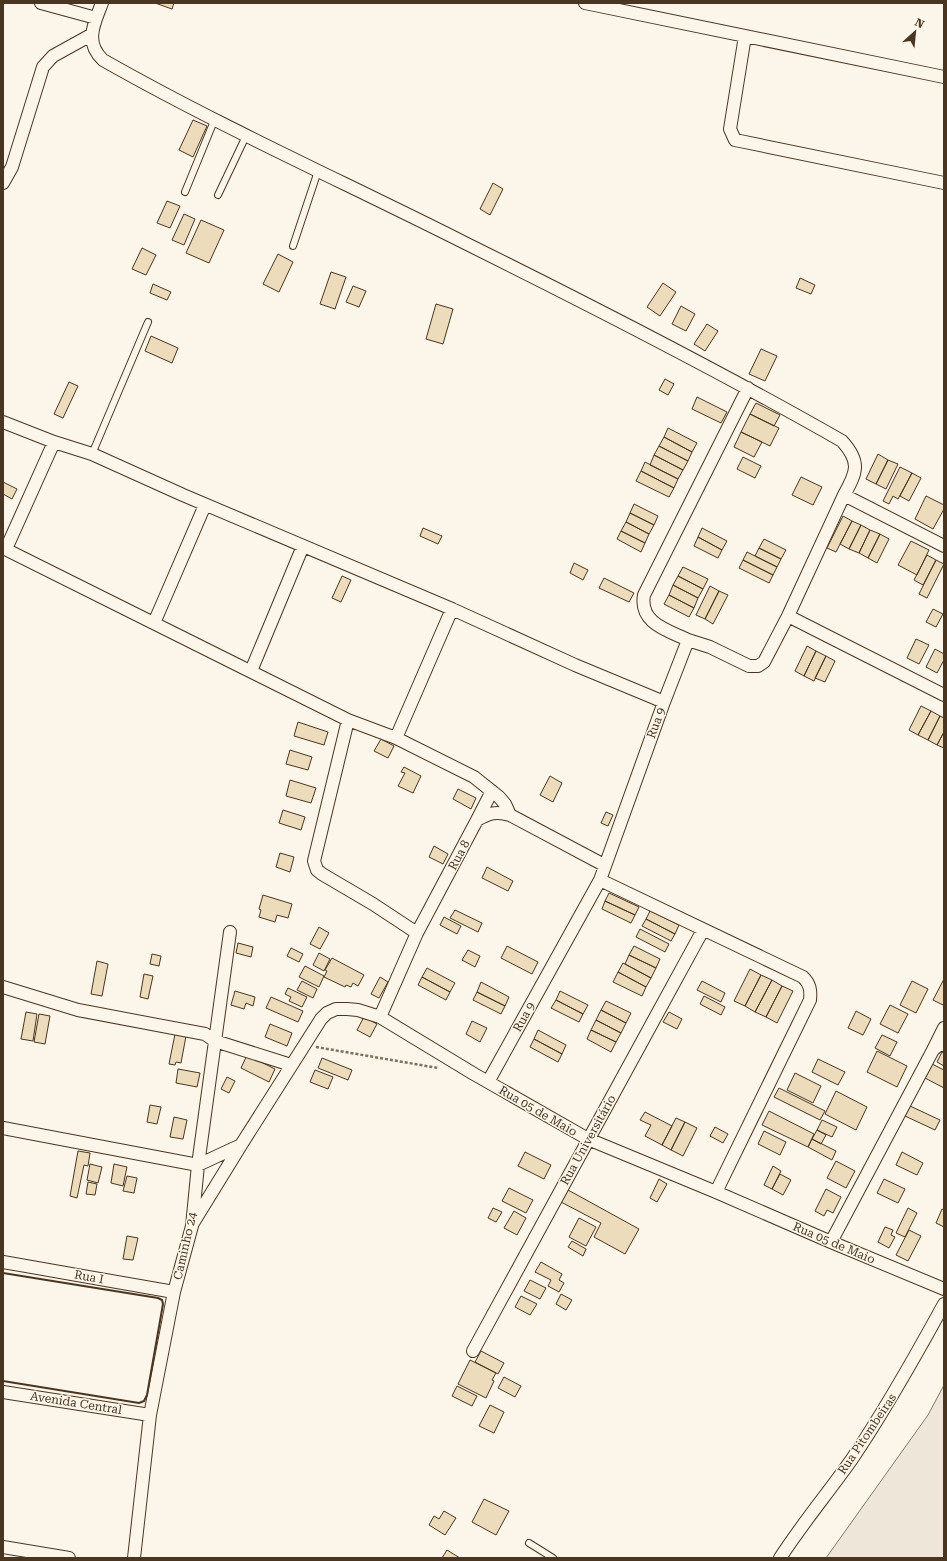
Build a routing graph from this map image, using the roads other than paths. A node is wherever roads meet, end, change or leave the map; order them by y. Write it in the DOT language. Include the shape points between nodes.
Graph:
graph roads {
  1 [pos="41,3"];
  2 [pos="102,3"];
  3 [pos="585,3"];
  4 [pos="96,18"];
  5 [pos="91,35"];
  6 [pos="745,36"];
  7 [pos="944,77"];
  8 [pos="214,120"];
  9 [pos="246,136"];
  10 [pos="318,171"];
  11 [pos="3,183"];
  12 [pos="944,183"];
  13 [pos="185,192"];
  14 [pos="218,195"];
  15 [pos="293,246"];
  16 [pos="148,322"];
  17 [pos="748,388"];
  18 [pos="3,422"];
  19 [pos="54,442"];
  20 [pos="92,454"];
  21 [pos="844,495"];
  22 [pos="205,505"];
  23 [pos="303,546"];
  24 [pos="944,546"];
  25 [pos="4,548"];
  26 [pos="452,610"];
  27 [pos="788,616"];
  28 [pos="154,623"];
  29 [pos="688,640"];
  30 [pos="251,671"];
  31 [pos="944,695"];
  32 [pos="664,702"];
  33 [pos="348,720"];
  34 [pos="396,738"];
  35 [pos="492,791"];
  36 [pos="510,815"];
  37 [pos="477,820"];
  38 [pos="604,865"];
  39 [pos="600,880"];
  40 [pos="702,930"];
  41 [pos="230,932"];
  42 [pos="417,933"];
  43 [pos="3,987"];
  44 [pos="380,1017"];
  45 [pos="944,1028"];
  46 [pos="215,1041"];
  47 [pos="939,1047"];
  48 [pos="291,1065"];
  49 [pos="488,1082"];
  50 [pos="3,1128"];
  51 [pos="588,1139"];
  52 [pos="241,1145"];
  53 [pos="198,1165"];
  54 [pos="716,1192"];
  55 [pos="192,1226"];
  56 [pos="831,1242"];
  57 [pos="3,1262"];
  58 [pos="944,1289"];
  59 [pos="174,1292"];
  60 [pos="944,1304"];
  61 [pos="473,1351"];
  62 [pos="3,1392"];
  63 [pos="150,1415"];
  64 [pos="529,1543"];
  65 [pos="3,1547"];
  66 [pos="69,1558"];
  67 [pos="134,1558"];
  68 [pos="553,1558"];
  69 [pos="780,1558"];
  1 -- 4 [label="street"];
  2 -- 4 [label="street"];
  3 -- 6 [label="street"];
  4 -- 5 [label="street"];
  5 -- 8 [label="street" via="97,55 103,60"];
  5 -- 11 [label="street" via="53,56 43,67 12,167"];
  6 -- 7 [label="street"];
  6 -- 12 [label="street" via="730,129 735,140"];
  8 -- 9 [label="street"];
  8 -- 13 [label="lane"];
  9 -- 10 [label="street"];
  9 -- 14 [label="lane"];
  10 -- 15 [label="lane"];
  10 -- 17 [label="street" via="464,242"];
  16 -- 20 [label="lane"];
  17 -- 21 [label="street" via="842,441 849,448 856,463 852,480"];
  17 -- 29 [label="street" via="642,602 648,619"];
  18 -- 19 [label="street"];
  19 -- 20 [label="street"];
  19 -- 25 [label="street"];
  20 -- 22 [label="street"];
  21 -- 24 [label="street"];
  21 -- 27 [label="street"];
  22 -- 23 [label="street"];
  22 -- 28 [label="street"];
  23 -- 26 [label="street"];
  23 -- 30 [label="street"];
  25 -- 28 [label="street"];
  26 -- 32 [label="street"];
  26 -- 34 [label="street"];
  27 -- 29 [label="street" via="764,662 758,666 749,666 710,647"];
  27 -- 31 [label="street"];
  28 -- 30 [label="street"];
  29 -- 32 [label="street, Rua 9"];
  30 -- 33 [label="street"];
  32 -- 38 [label="street, Rua 9"];
  33 -- 34 [label="street"];
  33 -- 42 [label="street" via="314,866 322,874"];
  34 -- 35 [label="street" via="474,777"];
  35 -- 36 [label="street" via="505,804"];
  35 -- 37 [label="street, Rua 8"];
  36 -- 37 [label="street" via="493,812"];
  36 -- 38 [label="street"];
  37 -- 42 [label="street, Rua 8"];
  38 -- 39 [label="street, Rua 9"];
  39 -- 40 [label="street"];
  39 -- 49 [label="street, Rua 9"];
  40 -- 51 [label="street, Rua Universitário"];
  40 -- 54 [label="street" via="803,977 808,982 811,992 810,1000"];
  41 -- 46 [label="street, Caminho 24"];
  42 -- 44 [label="street, Rua 8"];
  43 -- 46 [label="street" via="78,1010 205,1034"];
  44 -- 48 [label="street, Rua 05 de Maio" via="358,1010 336,1009 327,1013"];
  44 -- 49 [label="street, Rua 05 de Maio"];
  45 -- 47 [label="street"];
  46 -- 48 [label="street"];
  46 -- 53 [label="street, Caminho 24"];
  47 -- 56 [label="street"];
  48 -- 52 [label="street, Rua 05 de Maio"];
  49 -- 51 [label="street, Rua 05 de Maio"];
  50 -- 53 [label="street"];
  51 -- 54 [label="street, Rua 05 de Maio"];
  51 -- 61 [label="street, Rua Universitário"];
  52 -- 53 [label="street"];
  52 -- 55 [label="street, Rua 05 de Maio"];
  53 -- 55 [label="street, Caminho 24"];
  54 -- 56 [label="street, Rua 05 de Maio"];
  55 -- 59 [label="street, Caminho 24"];
  56 -- 58 [label="street, Rua 05 de Maio"];
  57 -- 59 [label="street, Rua I"];
  59 -- 63 [label="street, Caminho 24"];
  60 -- 69 [label="street, Rua Pitombeiras" via="895,1392"];
  62 -- 63 [label="street, Avenida Central"];
  63 -- 67 [label="street, Caminho 24"];
  64 -- 68 [label="lane"];
  65 -- 66 [label="street"];
}
